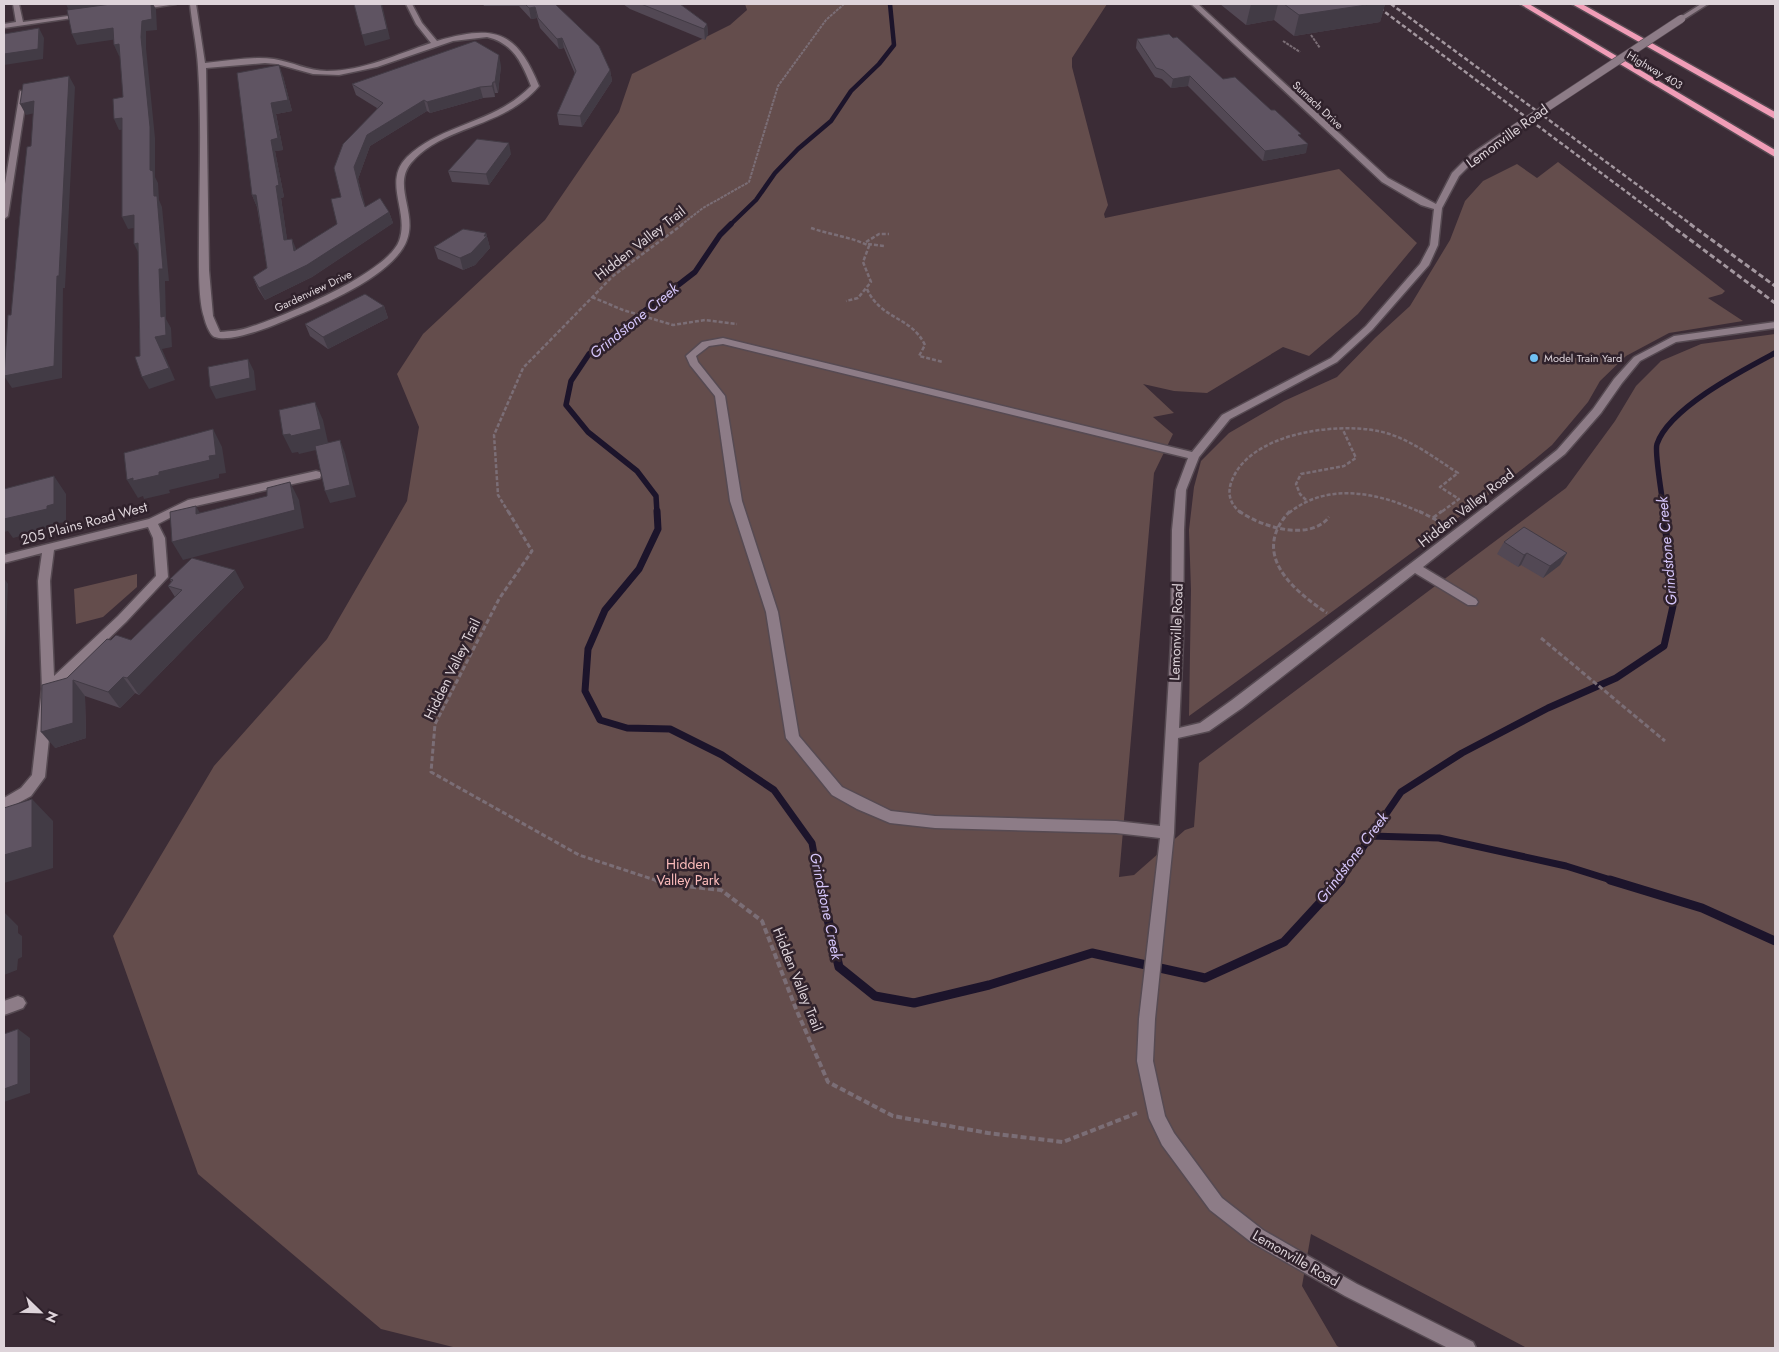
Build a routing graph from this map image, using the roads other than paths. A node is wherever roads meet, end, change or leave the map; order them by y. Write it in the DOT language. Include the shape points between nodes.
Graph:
graph roads {
  1 [pos="16,4"];
  2 [pos="172,4"];
  3 [pos="193,4"];
  4 [pos="410,4"];
  5 [pos="1194,4"];
  6 [pos="1524,4"];
  7 [pos="1576,4"];
  8 [pos="1705,4"];
  9 [pos="134,9"];
  10 [pos="96,14"];
  11 [pos="20,24"];
  12 [pos="4,26"];
  13 [pos="436,45"];
  14 [pos="202,66"];
  15 [pos="23,93"];
  16 [pos="1775,116"];
  17 [pos="1775,154"];
  18 [pos="6,191"];
  19 [pos="1438,208"];
  20 [pos="4,216"];
  21 [pos="1775,325"];
  22 [pos="1194,456"];
  23 [pos="316,475"];
  24 [pos="152,522"];
  25 [pos="49,548"];
  26 [pos="4,559"];
  27 [pos="1415,567"];
  28 [pos="1472,602"];
  29 [pos="48,689"];
  30 [pos="1172,735"];
  31 [pos="4,805"];
  32 [pos="1167,833"];
  33 [pos="1467,1348"];
  1 -- 11 [label="street"];
  2 -- 9 [label="street"];
  3 -- 14 [label="street, Gardenview Drive"];
  4 -- 13 [label="street" via="419,24"];
  5 -- 19 [label="street, Sumach Drive" via="1385,180"];
  6 -- 17 [label="highway, Highway 403"];
  7 -- 16 [label="highway, Highway 403"];
  8 -- 19 [label="street, Lemonville Road, bridge" via="1474,156 1455,175"];
  10 -- 11 [label="street"];
  11 -- 12 [label="street"];
  13 -- 14 [label="street, Gardenview Drive" via="360,69 328,74 254,60"];
  13 -- 14 [label="street, Gardenview Drive" via="480,35 501,37 512,45 535,86 510,110 438,139 407,162 399,177 398,189 406,210 407,228 396,255 354,286 264,326 236,334 217,335 208,316 204,270"];
  15 -- 18 [label="street" via="14,127 15,156"];
  18 -- 20 [label="street"];
  19 -- 22 [label="street, Lemonville Road" via="1434,245 1424,265 1369,328 1334,360 1226,417"];
  21 -- 27 [label="street, Hidden Valley Road" via="1674,339 1637,359 1561,452"];
  22 -- 30 [label="street, Lemonville Road" via="1181,490 1179,514"];
  22 -- 32 [label="street" via="723,341 710,341 691,356 720,396 736,501 772,612 793,738 837,790 890,817 935,822 1116,827"];
  23 -- 24 [label="street, 205 Plains Road West" via="188,504"];
  24 -- 25 [label="street, 205 Plains Road West"];
  24 -- 29 [label="street" via="159,538 162,576"];
  25 -- 26 [label="street, 205 Plains Road West"];
  25 -- 29 [label="street" via="44,581"];
  27 -- 28 [label="street"];
  27 -- 30 [label="street, Hidden Valley Road" via="1204,727"];
  29 -- 31 [label="street" via="38,776 26,792"];
  30 -- 32 [label="street, Lemonville Road"];
  32 -- 33 [label="street, Lemonville Road" via="1145,1060 1157,1118 1168,1139 1216,1204 1257,1236 1351,1290"];
}
